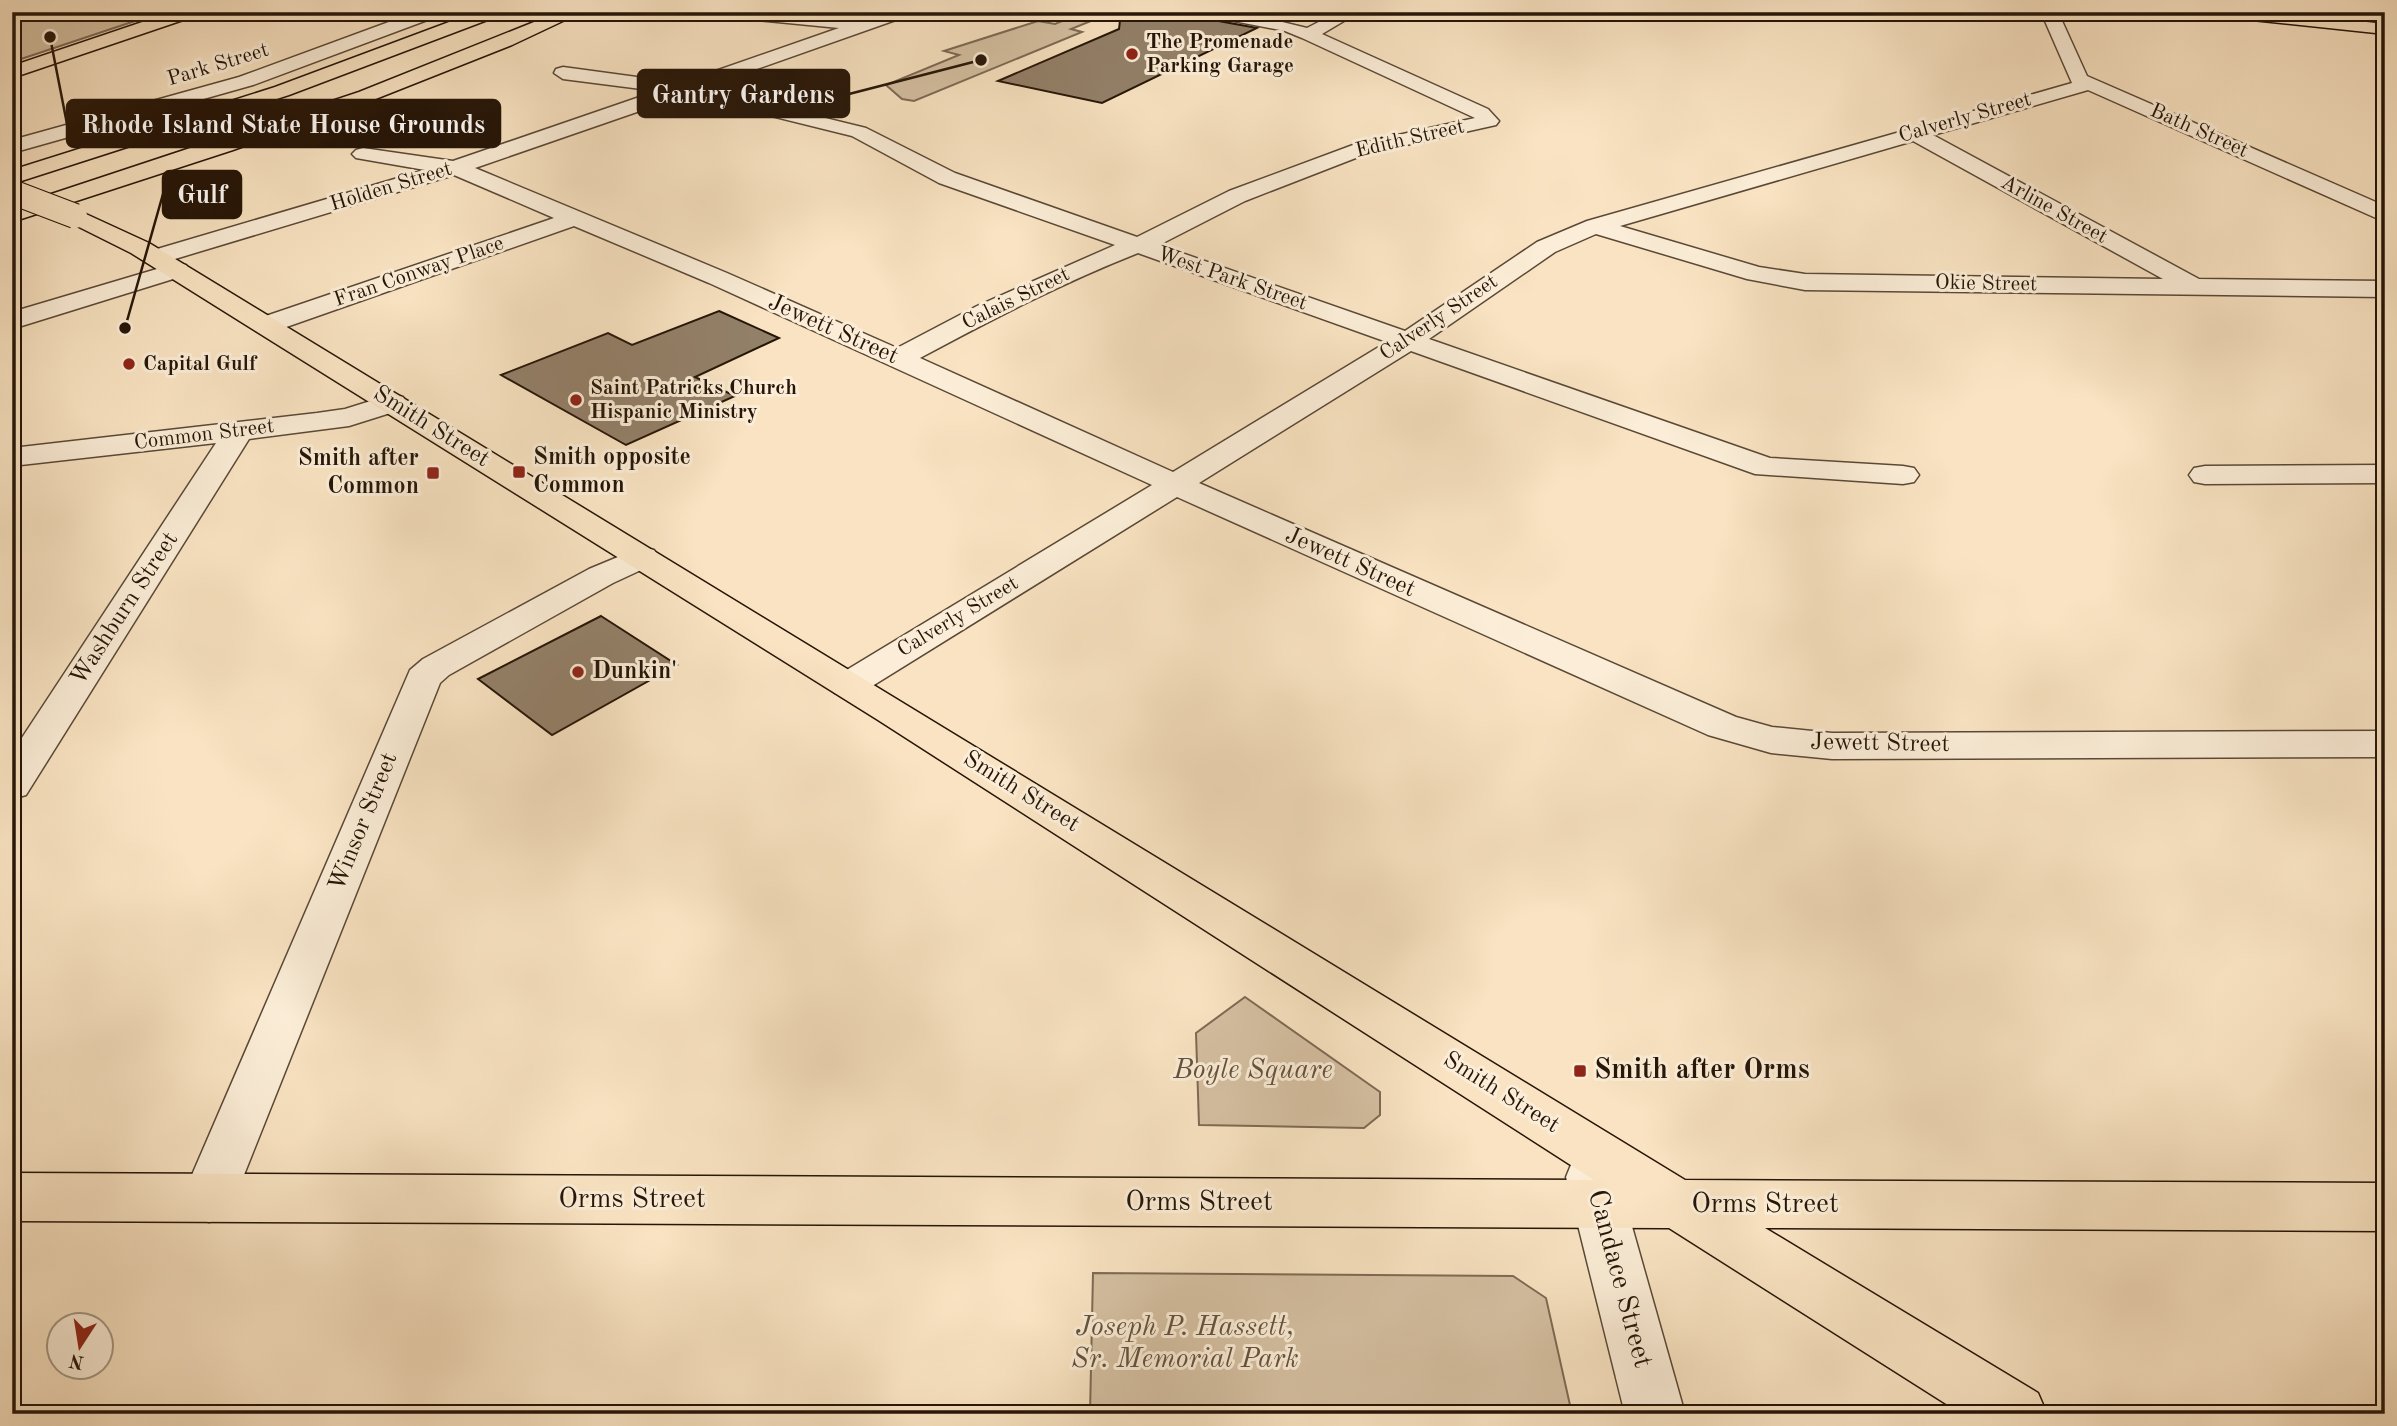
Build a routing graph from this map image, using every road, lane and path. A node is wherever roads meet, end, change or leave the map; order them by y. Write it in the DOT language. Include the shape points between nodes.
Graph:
graph roads {
  1 [pos="189,12"];
  2 [pos="432,12"];
  3 [pos="492,12"];
  4 [pos="527,12"];
  5 [pos="574,12"];
  6 [pos="727,12"];
  7 [pos="901,12"];
  8 [pos="1214,12"];
  9 [pos="1351,12"];
  10 [pos="2049,12"];
  11 [pos="2223,12"];
  12 [pos="865,25"];
  13 [pos="2385,29"];
  14 [pos="1308,34"];
  15 [pos="12,72"];
  16 [pos="563,73"];
  17 [pos="2089,84"];
  18 [pos="686,89"];
  19 [pos="1914,133"];
  20 [pos="12,147"];
  21 [pos="363,154"];
  22 [pos="455,168"];
  23 [pos="12,177"];
  24 [pos="12,192"];
  25 [pos="12,215"];
  26 [pos="2385,215"];
  27 [pos="572,219"];
  28 [pos="1595,226"];
  29 [pos="1136,245"];
  30 [pos="166,264"];
  31 [pos="2194,286"];
  32 [pos="2385,289"];
  33 [pos="12,321"];
  34 [pos="266,325"];
  35 [pos="1408,341"];
  36 [pos="898,359"];
  37 [pos="393,404"];
  38 [pos="238,432"];
  39 [pos="12,457"];
  40 [pos="2385,474"];
  41 [pos="1903,475"];
  42 [pos="2205,475"];
  43 [pos="1175,484"];
  44 [pos="642,557"];
  45 [pos="848,685"];
  46 [pos="2385,744"];
  47 [pos="12,785"];
  48 [pos="1583,1145"];
  49 [pos="12,1197"];
  50 [pos="209,1198"];
  51 [pos="1599,1204"];
  52 [pos="1679,1205"];
  53 [pos="2385,1208"];
  54 [pos="1655,1414"];
  55 [pos="2017,1414"];
  1 -- 15 [label="main road"];
  2 -- 20 [label="street, Park Street" via="256,78"];
  3 -- 23 [label="main road" via="258,99"];
  4 -- 24 [label="main road" via="321,92"];
  5 -- 25 [label="main road" via="339,106"];
  6 -- 12 [label="street"];
  7 -- 12 [label="street, Holden Street"];
  8 -- 14 [label="street, Edith Street"];
  9 -- 14 [label="street"];
  10 -- 17 [label="street, Bath Street" via="2079,79"];
  11 -- 13 [label="main road"];
  12 -- 18 [label="street, Holden Street"];
  14 -- 29 [label="street, Edith Street" via="1481,113 1489,121 1360,149 1247,192"];
  16 -- 18 [label="street, West Park Street"];
  17 -- 19 [label="street, Calverly Street"];
  17 -- 26 [label="street, Bath Street"];
  18 -- 22 [label="street, Holden Street"];
  18 -- 29 [label="street, West Park Street" via="859,132 947,178"];
  19 -- 28 [label="street, Calverly Street"];
  19 -- 31 [label="street, Arline Street"];
  21 -- 22 [label="street, Jewett Street"];
  22 -- 27 [label="street, Jewett Street"];
  22 -- 30 [label="street, Holden Street"];
  24 -- 30 [label="main road, Smith Street, bridge" via="75,216"];
  27 -- 34 [label="street, Fran Conway Place"];
  27 -- 36 [label="street, Jewett Street"];
  28 -- 31 [label="street, Okie Street" via="1729,267 1805,282"];
  28 -- 35 [label="street, Calverly Street" via="1546,247"];
  29 -- 35 [label="street, West Park Street"];
  29 -- 36 [label="street, Calais Street" via="986,312"];
  30 -- 33 [label="street, Holden Street"];
  30 -- 34 [label="main road, Smith Street"];
  31 -- 32 [label="street, Okie Street"];
  34 -- 37 [label="main road, Smith Street"];
  35 -- 41 [label="street, West Park Street" via="1766,467"];
  35 -- 43 [label="street, Calverly Street"];
  36 -- 43 [label="street, Jewett Street"];
  37 -- 38 [label="street, Common Street" via="349,417"];
  37 -- 44 [label="main road, Smith Street"];
  38 -- 39 [label="street, Common Street"];
  38 -- 47 [label="street, Washburn Street"];
  40 -- 42 [label="street"];
  43 -- 45 [label="street, Calverly Street"];
  43 -- 46 [label="street, Jewett Street" via="1722,726 1771,740 1832,746"];
  44 -- 45 [label="main road, Smith Street"];
  44 -- 50 [label="street, Winsor Street" via="518,621 423,678"];
  45 -- 48 [label="main road, Smith Street"];
  48 -- 51 [label="street, Candace Street"];
  48 -- 52 [label="main road, Smith Street"];
  49 -- 50 [label="main road, Orms Street"];
  50 -- 51 [label="main road, Orms Street"];
  51 -- 52 [label="main road, Orms Street"];
  51 -- 54 [label="street, Candace Street"];
  52 -- 53 [label="main road, Orms Street"];
  52 -- 55 [label="main road, Smith Street"];
}
